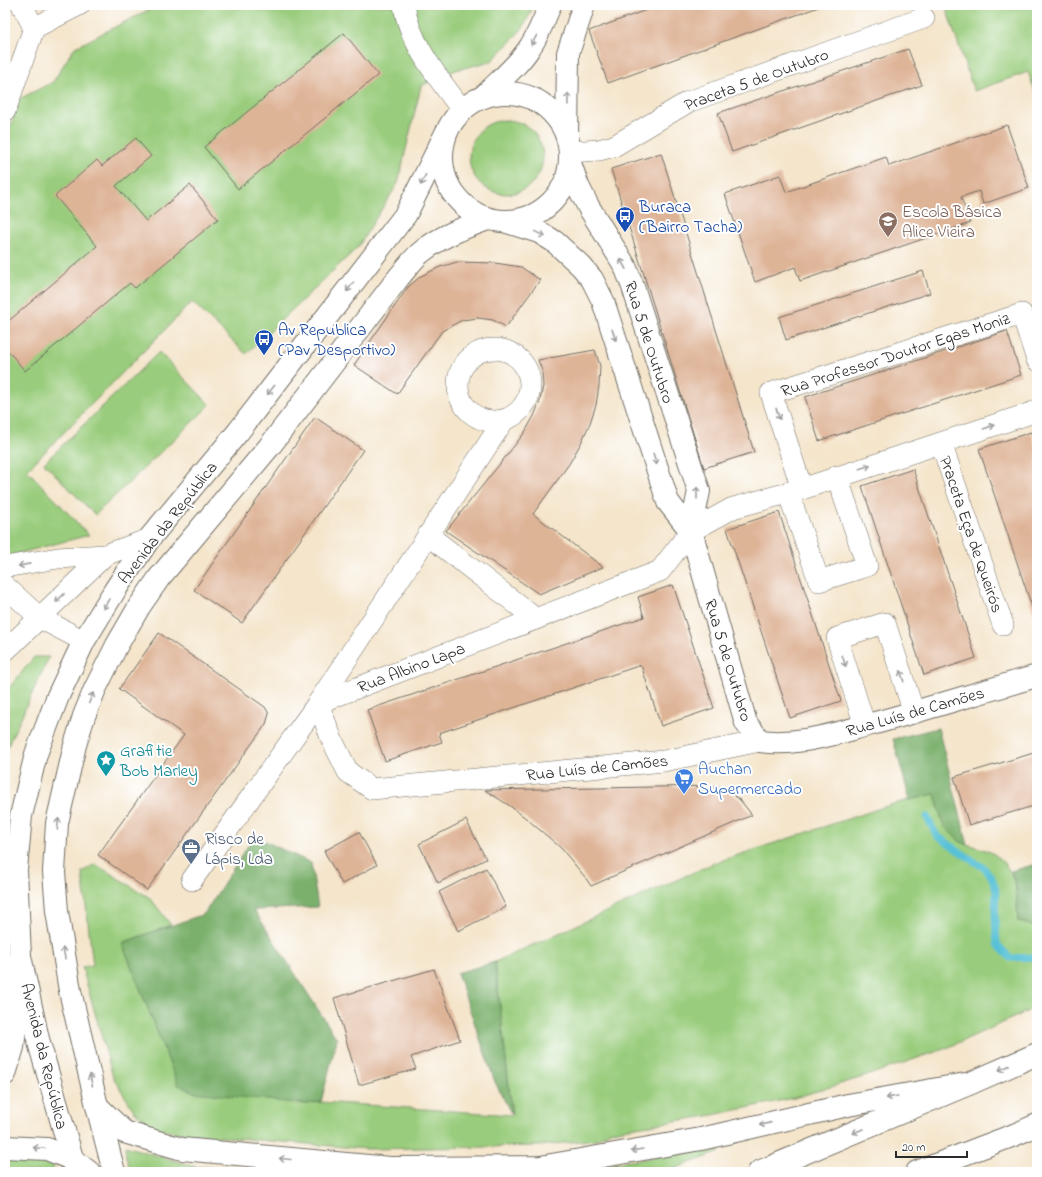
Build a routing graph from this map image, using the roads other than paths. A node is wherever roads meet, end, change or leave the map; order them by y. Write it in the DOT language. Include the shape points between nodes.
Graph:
graph roads {
  1 [pos="22,5"];
  2 [pos="79,5"];
  3 [pos="404,5"];
  4 [pos="550,5"];
  5 [pos="584,5"];
  6 [pos="924,18"];
  7 [pos="34,28"];
  8 [pos="483,97"];
  9 [pos="462,110"];
  10 [pos="5,111"];
  11 [pos="446,133"];
  12 [pos="569,151"];
  13 [pos="496,220"];
  14 [pos="1037,360"];
  15 [pos="1037,411"];
  16 [pos="504,420"];
  17 [pos="941,443"];
  18 [pos="837,476"];
  19 [pos="795,490"];
  20 [pos="691,531"];
  21 [pos="428,535"];
  22 [pos="149,539"];
  23 [pos="105,555"];
  24 [pos="5,567"];
  25 [pos="5,586"];
  26 [pos="40,618"];
  27 [pos="536,619"];
  28 [pos="1003,626"];
  29 [pos="84,641"];
  30 [pos="5,652"];
  31 [pos="1037,676"];
  32 [pos="318,703"];
  33 [pos="914,713"];
  34 [pos="865,726"];
  35 [pos="760,741"];
  36 [pos="192,880"];
  37 [pos="20,956"];
  38 [pos="1037,1054"];
  39 [pos="5,1074"];
  40 [pos="971,1083"];
  41 [pos="97,1106"];
  42 [pos="1037,1125"];
  43 [pos="1014,1135"];
  44 [pos="5,1147"];
  45 [pos="79,1168"];
  46 [pos="114,1172"];
  47 [pos="759,1172"];
  48 [pos="917,1172"];
  49 [pos="950,1172"];
  1 -- 7 [label="street"];
  2 -- 7 [label="street"];
  3 -- 9 [label="street" via="418,47"];
  4 -- 8 [label="main road, one-way" via="529,49"];
  12 -- 5 [label="main road, one-way" via="568,53"];
  6 -- 12 [label="street, Praceta 5 de Outubro" via="688,102 614,146 599,150"];
  7 -- 10 [label="street"];
  8 -- 9 [label="main road"];
  8 -- 12 [label="main road" via="503,93 524,95 543,104 558,119"];
  9 -- 11 [label="main road"];
  11 -- 13 [label="main road" via="441,154 444,175 453,194 468,210"];
  11 -- 22 [label="main road, Avenida da República, one-way" via="406,214 238,432"];
  12 -- 13 [label="main road" via="565,182 555,198 540,211 523,219"];
  20 -- 12 [label="main road, Rua 5 de Outubro, one-way" via="699,491 625,266 578,186"];
  13 -- 20 [label="main road, Rua 5 de Outubro, one-way" via="539,232 555,242 592,278 603,301 668,502"];
  41 -- 13 [label="main road, Avenida da República, one-way" via="68,976 57,911 54,872 60,807 74,745 95,689 117,645 159,578 268,447 403,272 424,249 438,240 452,233"];
  14 -- 19 [label="street, Rua Professor Doutor Egas Moniz, one-way" via="1022,314 771,393"];
  17 -- 15 [label="street, one-way"];
  16 -- 21 [label="street"];
  18 -- 17 [label="street, one-way"];
  17 -- 28 [label="street, Praceta Eça de Queirós"];
  18 -- 19 [label="street"];
  18 -- 19 [label="street" via="867,566 819,582"];
  19 -- 20 [label="street" via="733,508"];
  20 -- 27 [label="street, Rua Albino Lapa" via="660,571"];
  20 -- 35 [label="main road, Rua 5 de Outubro" via="746,723"];
  21 -- 27 [label="street"];
  21 -- 32 [label="street"];
  22 -- 23 [label="street"];
  22 -- 29 [label="main road, Avenida da República, one-way"];
  23 -- 24 [label="street, one-way" via="58,558"];
  23 -- 26 [label="street, one-way"];
  25 -- 26 [label="street"];
  26 -- 29 [label="street"];
  26 -- 30 [label="street"];
  27 -- 32 [label="street, Rua Albino Lapa"];
  29 -- 37 [label="main road, Avenida da República" via="58,696 36,754 21,816 16,870"];
  31 -- 33 [label="main road, Rua Luís de Camões"];
  32 -- 35 [label="street, Rua Luís de Camões" via="348,772 372,789 664,761"];
  32 -- 36 [label="street"];
  33 -- 34 [label="main road, Rua Luís de Camões"];
  33 -- 34 [label="street, one-way" via="885,622 837,638"];
  34 -- 35 [label="main road, Rua Luís de Camões" via="814,739 774,743"];
  37 -- 39 [label="main road" via="13,1047"];
  37 -- 45 [label="main road, Avenida da República" via="38,1039"];
  38 -- 40 [label="main road, one-way"];
  40 -- 41 [label="main road, one-way" via="848,1105 702,1139 540,1167 390,1168 182,1149 124,1132"];
  40 -- 47 [label="main road, one-way"];
  41 -- 46 [label="main road, Avenida da República"];
  42 -- 43 [label="main road"];
  43 -- 48 [label="main road"];
  43 -- 49 [label="main road"];
  45 -- 44 [label="main road, one-way" via="47,1149"];
}
